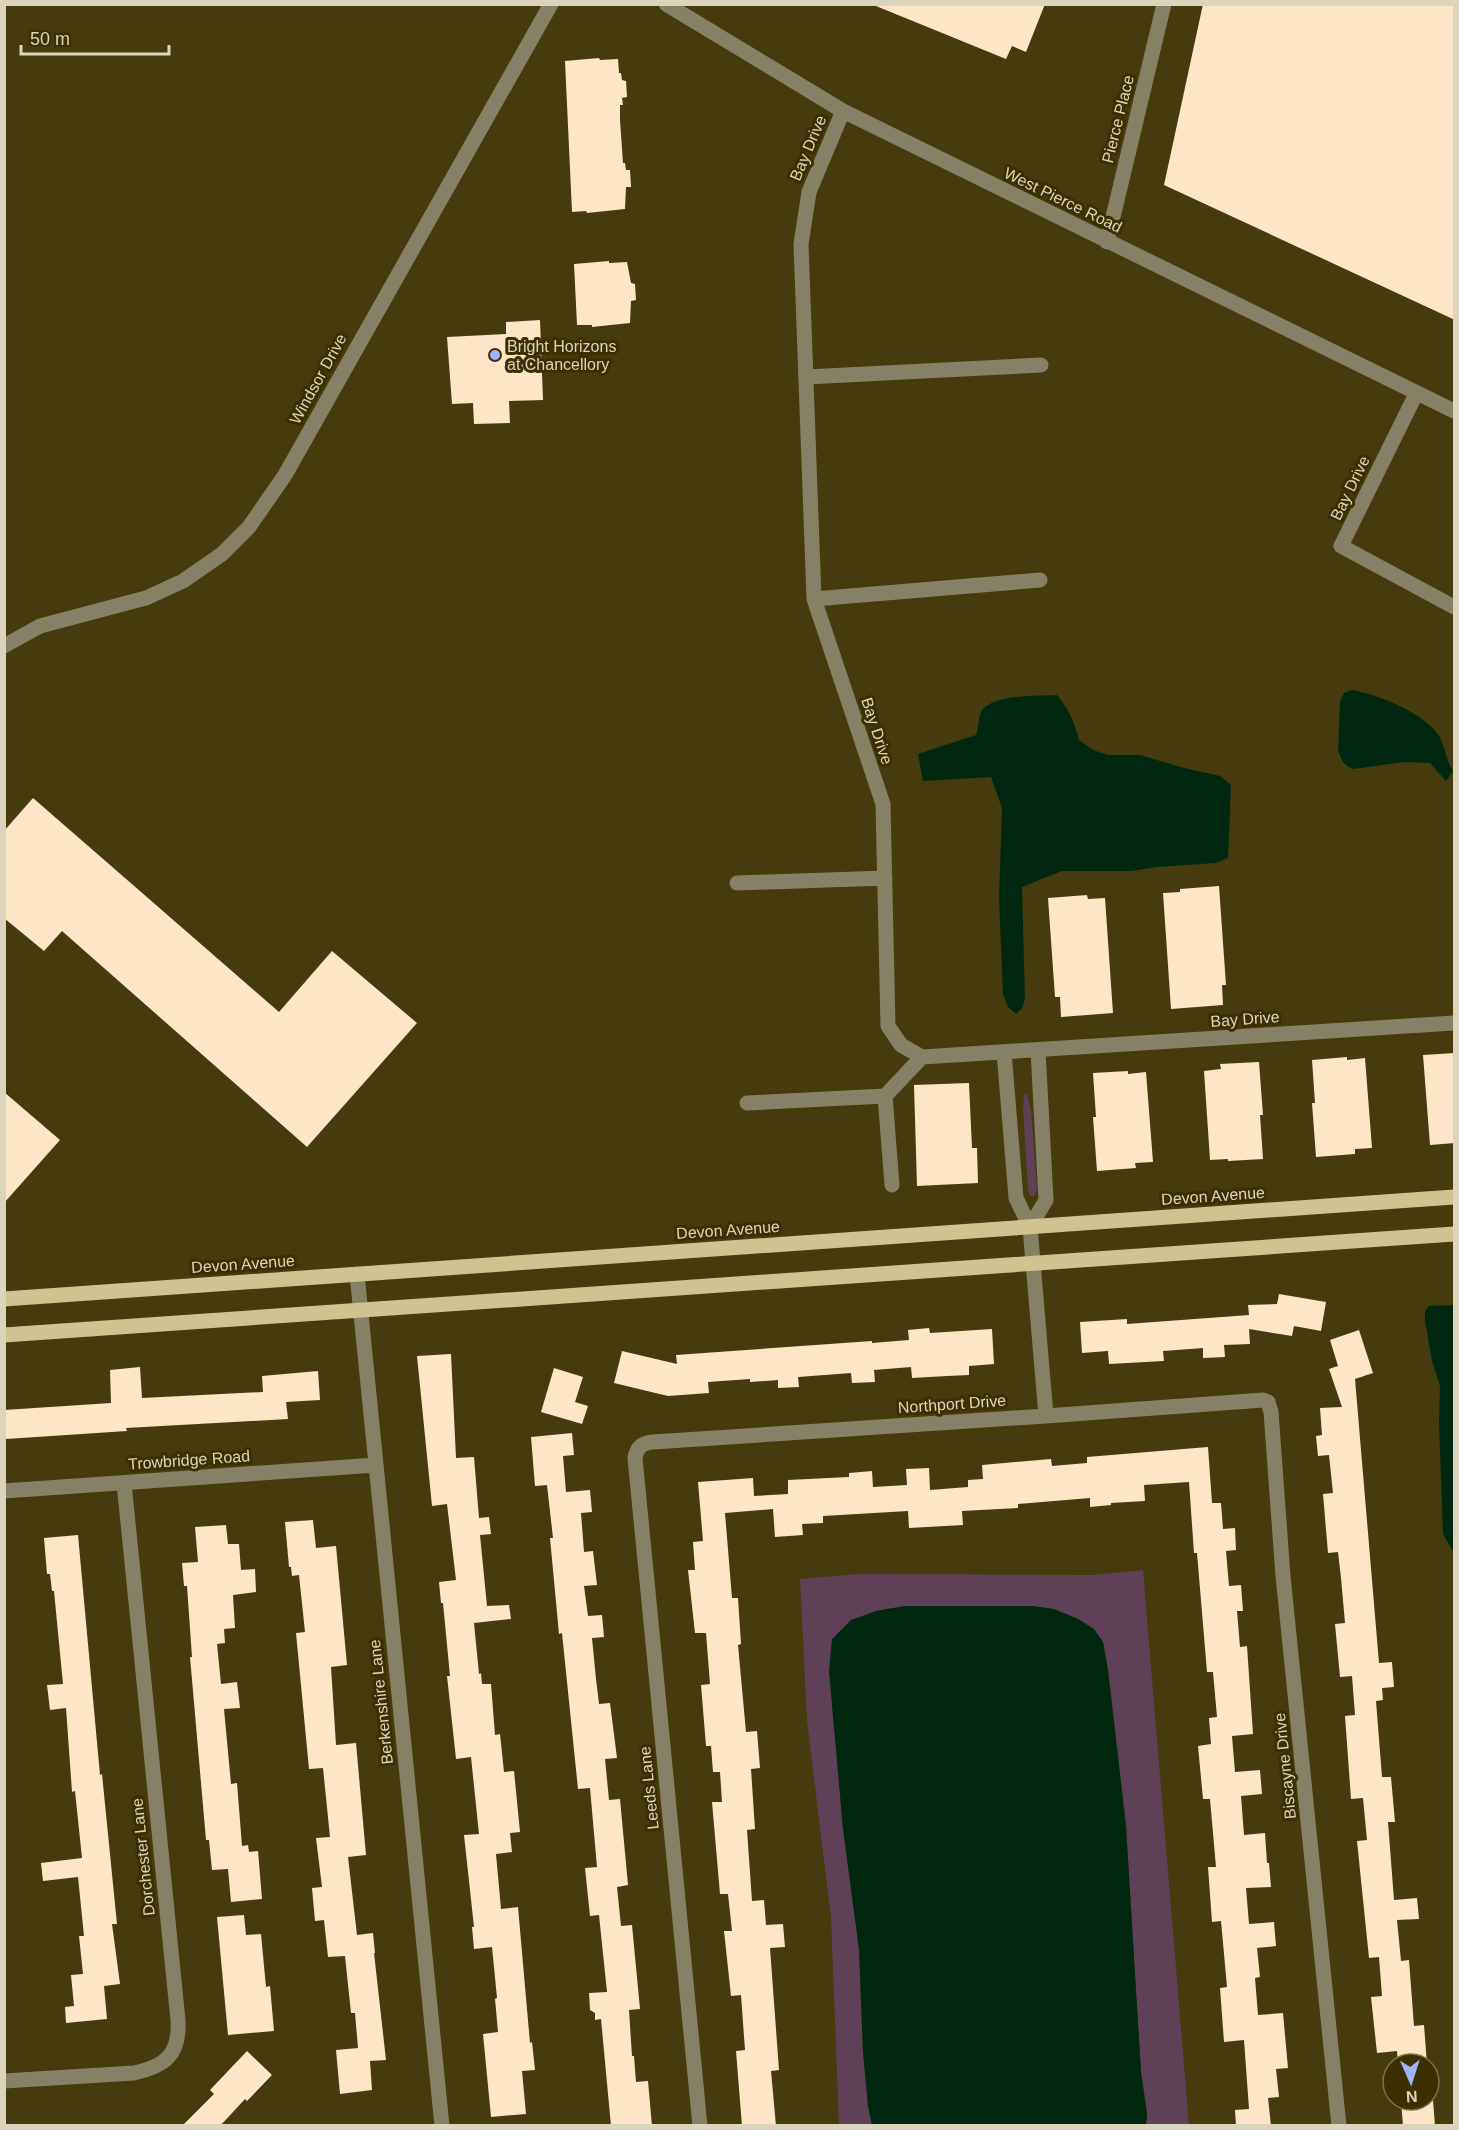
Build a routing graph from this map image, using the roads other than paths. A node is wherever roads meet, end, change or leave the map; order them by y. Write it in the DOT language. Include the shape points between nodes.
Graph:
graph roads {
  1 [pos="551,4"];
  2 [pos="666,4"];
  3 [pos="1164,4"];
  4 [pos="843,111"];
  5 [pos="1107,242"];
  6 [pos="1041,365"];
  7 [pos="806,377"];
  8 [pos="1416,394"];
  9 [pos="1455,411"];
  10 [pos="1040,580"];
  11 [pos="814,599"];
  12 [pos="1455,607"];
  13 [pos="4,646"];
  14 [pos="885,878"];
  15 [pos="737,883"];
  16 [pos="1455,1023"];
  17 [pos="1038,1050"];
  18 [pos="1004,1052"];
  19 [pos="922,1058"];
  20 [pos="885,1096"];
  21 [pos="747,1103"];
  22 [pos="892,1185"];
  23 [pos="1455,1197"];
  24 [pos="1030,1227"];
  25 [pos="1455,1234"];
  26 [pos="1033,1263"];
  27 [pos="357,1274"];
  28 [pos="4,1299"];
  29 [pos="360,1311"];
  30 [pos="4,1335"];
  31 [pos="1268,1402"];
  32 [pos="1046,1416"];
  33 [pos="639,1447"];
  34 [pos="376,1465"];
  35 [pos="124,1483"];
  36 [pos="4,1491"];
  37 [pos="4,2081"];
  38 [pos="442,2126"];
  39 [pos="700,2126"];
  40 [pos="1339,2126"];
  1 -- 13 [label="street, Windsor Drive" via="285,475 249,527 222,554 183,581 146,598 40,626"];
  2 -- 4 [label="street, West Pierce Road"];
  3 -- 5 [label="street, Pierce Place"];
  4 -- 5 [label="street, West Pierce Road"];
  4 -- 7 [label="street, Bay Drive" via="809,192 801,244"];
  5 -- 8 [label="street, West Pierce Road"];
  6 -- 7 [label="street"];
  7 -- 11 [label="street, Bay Drive"];
  8 -- 9 [label="street, West Pierce Road"];
  8 -- 12 [label="street, Bay Drive" via="1341,546"];
  10 -- 11 [label="street"];
  11 -- 14 [label="street, Bay Drive" via="883,804"];
  14 -- 15 [label="street"];
  14 -- 19 [label="street, Bay Drive" via="888,1026 901,1045"];
  16 -- 17 [label="street, Bay Drive"];
  17 -- 18 [label="street, Bay Drive"];
  17 -- 24 [label="street" via="1046,1200"];
  18 -- 19 [label="street, Bay Drive"];
  18 -- 24 [label="street" via="1016,1198"];
  19 -- 20 [label="street"];
  20 -- 21 [label="street"];
  20 -- 22 [label="street"];
  23 -- 24 [label="main road, Devon Avenue"];
  24 -- 26 [label="street"];
  24 -- 27 [label="main road, Devon Avenue"];
  25 -- 26 [label="main road"];
  26 -- 29 [label="main road"];
  26 -- 32 [label="street"];
  27 -- 28 [label="main road, Devon Avenue"];
  27 -- 29 [label="street, Berkenshire Lane"];
  29 -- 30 [label="main road"];
  29 -- 34 [label="street, Berkenshire Lane"];
  31 -- 32 [label="street, Northport Drive"];
  31 -- 40 [label="street, Biscayne Drive"];
  32 -- 33 [label="street, Northport Drive" via="653,1442"];
  33 -- 39 [label="street, Leeds Lane" via="636,1470"];
  34 -- 35 [label="street, Trowbridge Road"];
  34 -- 38 [label="street, Berkenshire Lane"];
  35 -- 36 [label="street, Trowbridge Road"];
  35 -- 37 [label="street, Dorchester Lane" via="178,2020 177,2043 168,2058 149,2070"];
}
